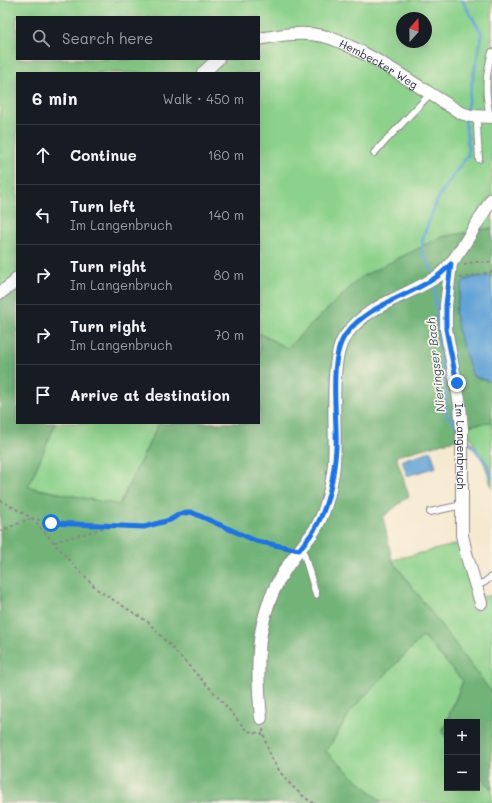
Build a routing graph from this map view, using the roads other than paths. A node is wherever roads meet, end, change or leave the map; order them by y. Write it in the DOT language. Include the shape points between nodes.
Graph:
graph roads {
  1 [pos="260,39"];
  2 [pos="492,52"];
  3 [pos="217,60"];
  4 [pos="204,72"];
  5 [pos="431,93"];
  6 [pos="478,116"];
  7 [pos="374,154"];
  8 [pos="479,159"];
  9 [pos="492,199"];
  10 [pos="455,265"];
  11 [pos="16,279"];
  12 [pos="0,293"];
  13 [pos="462,505"];
  14 [pos="430,512"];
  15 [pos="300,548"];
  16 [pos="492,576"];
  17 [pos="476,586"];
  18 [pos="316,595"];
  19 [pos="481,603"];
  20 [pos="261,718"];
  1 -- 5 [label="street, Hembecker Weg" via="283,34 311,34 330,38 380,62"];
  2 -- 6 [label="lane" via="486,84 487,103"];
  3 -- 4 [label="street"];
  5 -- 6 [label="street, Hembecker Weg"];
  5 -- 7 [label="lane"];
  6 -- 8 [label="lane"];
  9 -- 10 [label="street, Im Langenbruch"];
  10 -- 13 [label="street, Im Langenbruch" via="449,281 446,329 460,405"];
  10 -- 15 [label="street, Im Langenbruch" via="425,284 376,308 363,317 345,336 339,350 336,369 334,473 324,511"];
  11 -- 12 [label="street"];
  13 -- 14 [label="lane"];
  13 -- 17 [label="street, Im Langenbruch" via="462,535"];
  15 -- 18 [label="lane"];
  15 -- 20 [label="street, Im Langenbruch" via="273,590 261,627 258,648"];
  16 -- 17 [label="lane"];
  17 -- 19 [label="street, Im Langenbruch"];
}
